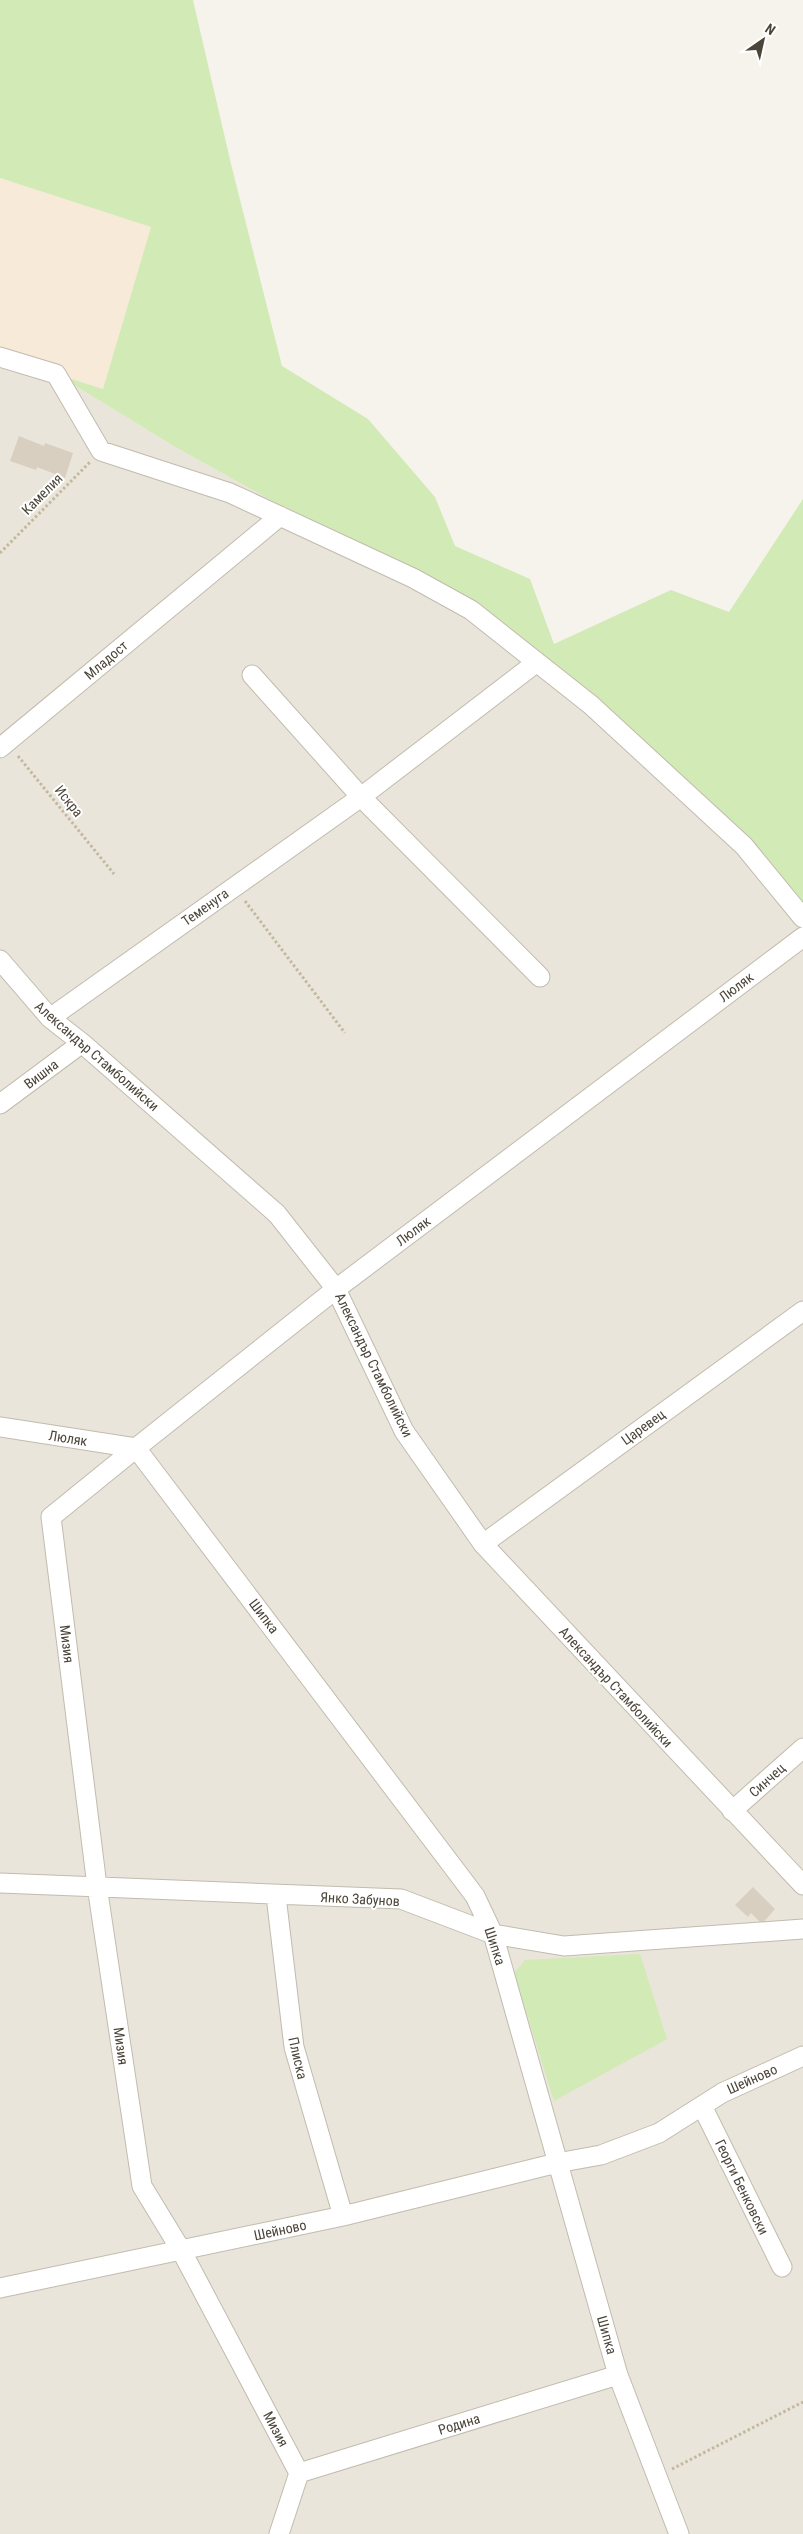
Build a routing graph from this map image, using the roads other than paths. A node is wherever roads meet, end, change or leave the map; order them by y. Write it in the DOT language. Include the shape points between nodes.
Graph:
graph roads {
  1 [pos="0,357"];
  2 [pos="280,516"];
  3 [pos="536,662"];
  4 [pos="252,675"];
  5 [pos="4,745"];
  6 [pos="361,797"];
  7 [pos="803,918"];
  8 [pos="803,937"];
  9 [pos="0,960"];
  10 [pos="540,977"];
  11 [pos="50,1018"];
  12 [pos="82,1043"];
  13 [pos="0,1104"];
  14 [pos="336,1289"];
  15 [pos="803,1310"];
  16 [pos="0,1427"];
  17 [pos="136,1448"];
  18 [pos="483,1544"];
  19 [pos="803,1748"];
  20 [pos="732,1812"];
  21 [pos="0,1883"];
  22 [pos="803,1885"];
  23 [pos="98,1886"];
  24 [pos="276,1896"];
  25 [pos="803,1930"];
  26 [pos="493,1934"];
  27 [pos="803,2056"];
  28 [pos="702,2106"];
  29 [pos="557,2163"];
  30 [pos="343,2216"];
  31 [pos="181,2250"];
  32 [pos="782,2267"];
  33 [pos="0,2288"];
  34 [pos="618,2375"];
  35 [pos="299,2473"];
  36 [pos="279,2534"];
  37 [pos="679,2534"];
  1 -- 2 [label="street" via="56,374 101,451 230,493"];
  2 -- 3 [label="street" via="413,578 463,606"];
  2 -- 5 [label="street, Младост"];
  3 -- 6 [label="street, Теменуга"];
  3 -- 7 [label="street" via="591,705 744,846"];
  4 -- 6 [label="street"];
  6 -- 10 [label="street"];
  6 -- 11 [label="street, Теменуга"];
  8 -- 14 [label="street, Люляк"];
  9 -- 11 [label="street, Александър Стамболийски"];
  11 -- 12 [label="street, Александър Стамболийски"];
  12 -- 13 [label="street, Вишна"];
  12 -- 14 [label="street, Александър Стамболийски" via="277,1214"];
  14 -- 17 [label="street, Люляк"];
  14 -- 18 [label="street, Александър Стамболийски" via="404,1430"];
  15 -- 18 [label="street, Царевец"];
  16 -- 17 [label="street, Люляк"];
  17 -- 23 [label="street, Мизия" via="52,1516"];
  17 -- 26 [label="street, Шипка" via="476,1896"];
  18 -- 20 [label="street, Александър Стамболийски"];
  19 -- 20 [label="street, Синчец"];
  20 -- 22 [label="street, Александър Стамболийски"];
  21 -- 23 [label="street, Янко Забунов"];
  23 -- 24 [label="street, Янко Забунов"];
  23 -- 31 [label="street, Мизия" via="142,2186"];
  24 -- 26 [label="street, Янко Забунов" via="400,1899"];
  24 -- 30 [label="street, Плиска" via="294,2048"];
  25 -- 26 [label="street, Янко Забунов" via="564,1946"];
  26 -- 29 [label="street, Шипка"];
  27 -- 28 [label="street, Шейново" via="722,2093"];
  28 -- 29 [label="street, Шейново" via="659,2133 601,2155"];
  28 -- 32 [label="street, Георги Бенковски"];
  29 -- 30 [label="street, Шейново"];
  29 -- 34 [label="street, Шипка"];
  30 -- 31 [label="street, Шейново"];
  31 -- 33 [label="street, Шейново"];
  31 -- 35 [label="street, Мизия"];
  34 -- 35 [label="street, Родина"];
  34 -- 37 [label="street, Шипка"];
  35 -- 36 [label="street"];
}
